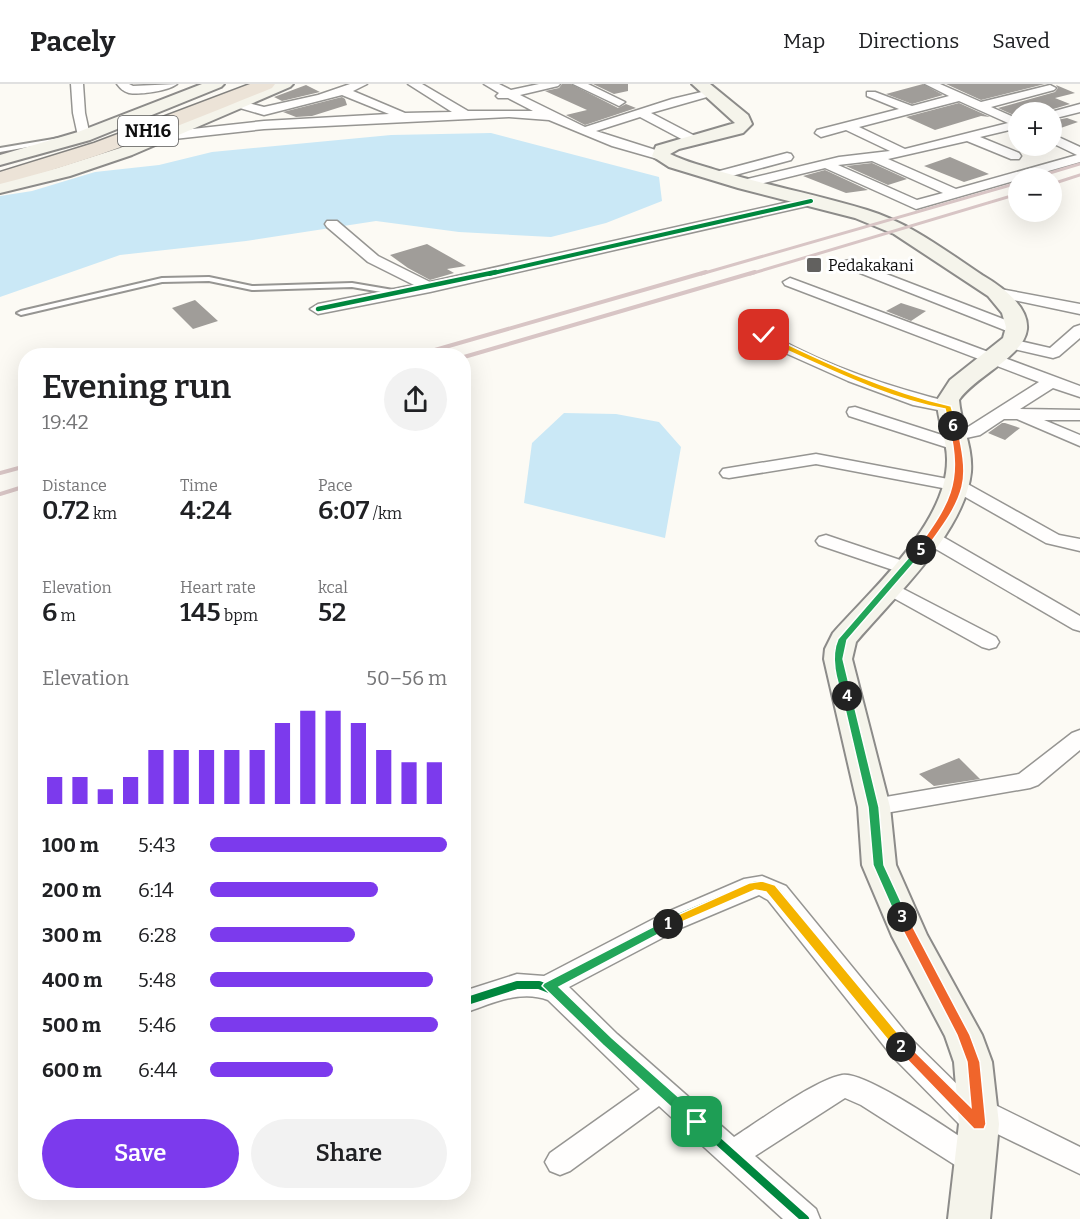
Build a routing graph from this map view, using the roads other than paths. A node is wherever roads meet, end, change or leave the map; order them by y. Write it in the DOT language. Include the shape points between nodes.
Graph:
graph roads {
  1 [pos="77,84"];
  2 [pos="83,84"];
  3 [pos="123,84"];
  4 [pos="171,84"];
  5 [pos="242,84"];
  6 [pos="266,84"];
  7 [pos="285,84"];
  8 [pos="361,84"];
  9 [pos="414,84"];
  10 [pos="490,84"];
  11 [pos="554,84"];
  12 [pos="579,84"];
  13 [pos="931,84"];
  14 [pos="204,86"];
  15 [pos="705,88"];
  16 [pos="1050,88"];
  17 [pos="343,91"];
  18 [pos="509,94"];
  19 [pos="871,94"];
  20 [pos="960,97"];
  21 [pos="619,102"];
  22 [pos="237,104"];
  23 [pos="980,106"];
  24 [pos="455,107"];
  25 [pos="1080,108"];
  26 [pos="912,110"];
  27 [pos="640,112"];
  28 [pos="1062,113"];
  29 [pos="466,115"];
  30 [pos="549,116"];
  31 [pos="406,117"];
  32 [pos="1008,119"];
  33 [pos="849,127"];
  34 [pos="1008,127"];
  35 [pos="584,131"];
  36 [pos="821,133"];
  37 [pos="1080,135"];
  38 [pos="165,136"];
  39 [pos="80,137"];
  40 [pos="969,137"];
  41 [pos="1062,139"];
  42 [pos="693,140"];
  43 [pos="1062,143"];
  44 [pos="0,150"];
  45 [pos="1080,152"];
  46 [pos="904,153"];
  47 [pos="1008,153"];
  48 [pos="661,156"];
  49 [pos="787,157"];
  50 [pos="873,157"];
  51 [pos="1080,158"];
  52 [pos="0,160"];
  53 [pos="827,164"];
  54 [pos="0,170"];
  55 [pos="717,176"];
  56 [pos="0,178"];
  57 [pos="744,184"];
  58 [pos="0,188"];
  59 [pos="956,194"];
  60 [pos="811,201"];
  61 [pos="332,224"];
  62 [pos="850,264"];
  63 [pos="790,282"];
  64 [pos="430,288"];
  65 [pos="995,292"];
  66 [pos="399,293"];
  67 [pos="1077,306"];
  68 [pos="318,309"];
  69 [pos="21,313"];
  70 [pos="755,321"];
  71 [pos="1080,330"];
  72 [pos="1007,344"];
  73 [pos="1052,381"];
  74 [pos="1080,392"];
  75 [pos="948,407"];
  76 [pos="855,412"];
  77 [pos="1006,413"];
  78 [pos="1080,415"];
  79 [pos="956,440"];
  80 [pos="1080,441"];
  81 [pos="729,473"];
  82 [pos="958,486"];
  83 [pos="931,538"];
  84 [pos="826,541"];
  85 [pos="1080,545"];
  86 [pos="896,578"];
  87 [pos="1080,625"];
  88 [pos="989,642"];
  89 [pos="1080,738"];
  90 [pos="874,807"];
  91 [pos="549,986"];
  92 [pos="471,1000"];
  93 [pos="661,1089"];
  94 [pos="978,1117"];
  95 [pos="733,1154"];
  96 [pos="1080,1161"];
  97 [pos="560,1162"];
  98 [pos="976,1163"];
  99 [pos="806,1219"];
  100 [pos="969,1219"];
  1 -- 2 [label="street"];
  1 -- 39 [label="street"];
  3 -- 4 [label="street" via="132,90"];
  5 -- 54 [label="highway, NH16" via="58,153"];
  6 -- 56 [label="highway, NH16" via="136,136"];
  7 -- 22 [label="main road"];
  8 -- 17 [label="street"];
  9 -- 24 [label="street"];
  10 -- 18 [label="street"];
  11 -- 18 [label="street"];
  12 -- 21 [label="street"];
  13 -- 20 [label="street"];
  14 -- 39 [label="main road"];
  15 -- 27 [label="street"];
  15 -- 42 [label="main road" via="742,118 744,124"];
  16 -- 23 [label="street"];
  17 -- 22 [label="street" via="264,111"];
  17 -- 31 [label="street"];
  18 -- 24 [label="street"];
  18 -- 30 [label="street"];
  19 -- 26 [label="street"];
  20 -- 23 [label="street"];
  20 -- 26 [label="street"];
  22 -- 38 [label="main road"];
  23 -- 32 [label="street"];
  24 -- 29 [label="street"];
  25 -- 28 [label="street"];
  26 -- 33 [label="street"];
  27 -- 35 [label="street"];
  27 -- 42 [label="street"];
  29 -- 30 [label="street"];
  29 -- 31 [label="street"];
  30 -- 35 [label="street"];
  31 -- 38 [label="street" via="264,125"];
  33 -- 36 [label="street"];
  33 -- 46 [label="street"];
  34 -- 40 [label="street"];
  35 -- 48 [label="street"];
  37 -- 41 [label="street"];
  38 -- 58 [label="main road" via="83,166"];
  39 -- 44 [label="lane"];
  39 -- 52 [label="main road"];
  40 -- 46 [label="street"];
  40 -- 47 [label="street"];
  42 -- 48 [label="main road" via="666,148"];
  43 -- 45 [label="street"];
  46 -- 50 [label="street"];
  48 -- 55 [label="main road"];
  49 -- 55 [label="street"];
  50 -- 53 [label="street"];
  50 -- 59 [label="street"];
  51 -- 59 [label="street"];
  53 -- 57 [label="street"];
  53 -- 59 [label="street" via="914,204"];
  55 -- 57 [label="main road"];
  57 -- 60 [label="main road"];
  60 -- 64 [label="street"];
  60 -- 65 [label="main road" via="885,222"];
  61 -- 64 [label="street" via="373,259"];
  62 -- 72 [label="street"];
  63 -- 72 [label="street"];
  64 -- 66 [label="street"];
  65 -- 67 [label="street"];
  65 -- 72 [label="main road" via="1015,314"];
  66 -- 68 [label="street"];
  66 -- 69 [label="lane" via="352,285 246,288 209,279 162,280"];
  70 -- 75 [label="street" via="769,340 843,373 901,396"];
  71 -- 72 [label="street" via="1051,353"];
  72 -- 73 [label="street"];
  72 -- 75 [label="main road" via="952,393"];
  73 -- 74 [label="street"];
  73 -- 77 [label="street"];
  75 -- 79 [label="main road"];
  76 -- 79 [label="street"];
  77 -- 78 [label="street"];
  77 -- 79 [label="street"];
  77 -- 80 [label="street"];
  79 -- 82 [label="main road"];
  81 -- 82 [label="street" via="816,459"];
  82 -- 83 [label="main road"];
  82 -- 85 [label="street" via="1053,539"];
  83 -- 86 [label="main road"];
  83 -- 87 [label="street"];
  84 -- 86 [label="street"];
  86 -- 88 [label="street"];
  86 -- 90 [label="main road" via="843,639 838,659"];
  89 -- 90 [label="street" via="1022,782"];
  90 -- 94 [label="main road" via="879,865 910,936 963,1035 973,1062"];
  91 -- 92 [label="street" via="517,985"];
  91 -- 93 [label="street"];
  91 -- 94 [label="street" via="674,921 762,885 777,893 902,1048"];
  93 -- 95 [label="street"];
  93 -- 97 [label="street"];
  94 -- 96 [label="street"];
  94 -- 98 [label="main road"];
  95 -- 98 [label="street" via="844,1086 871,1096"];
  95 -- 99 [label="street"];
  98 -- 100 [label="main road"];
}
